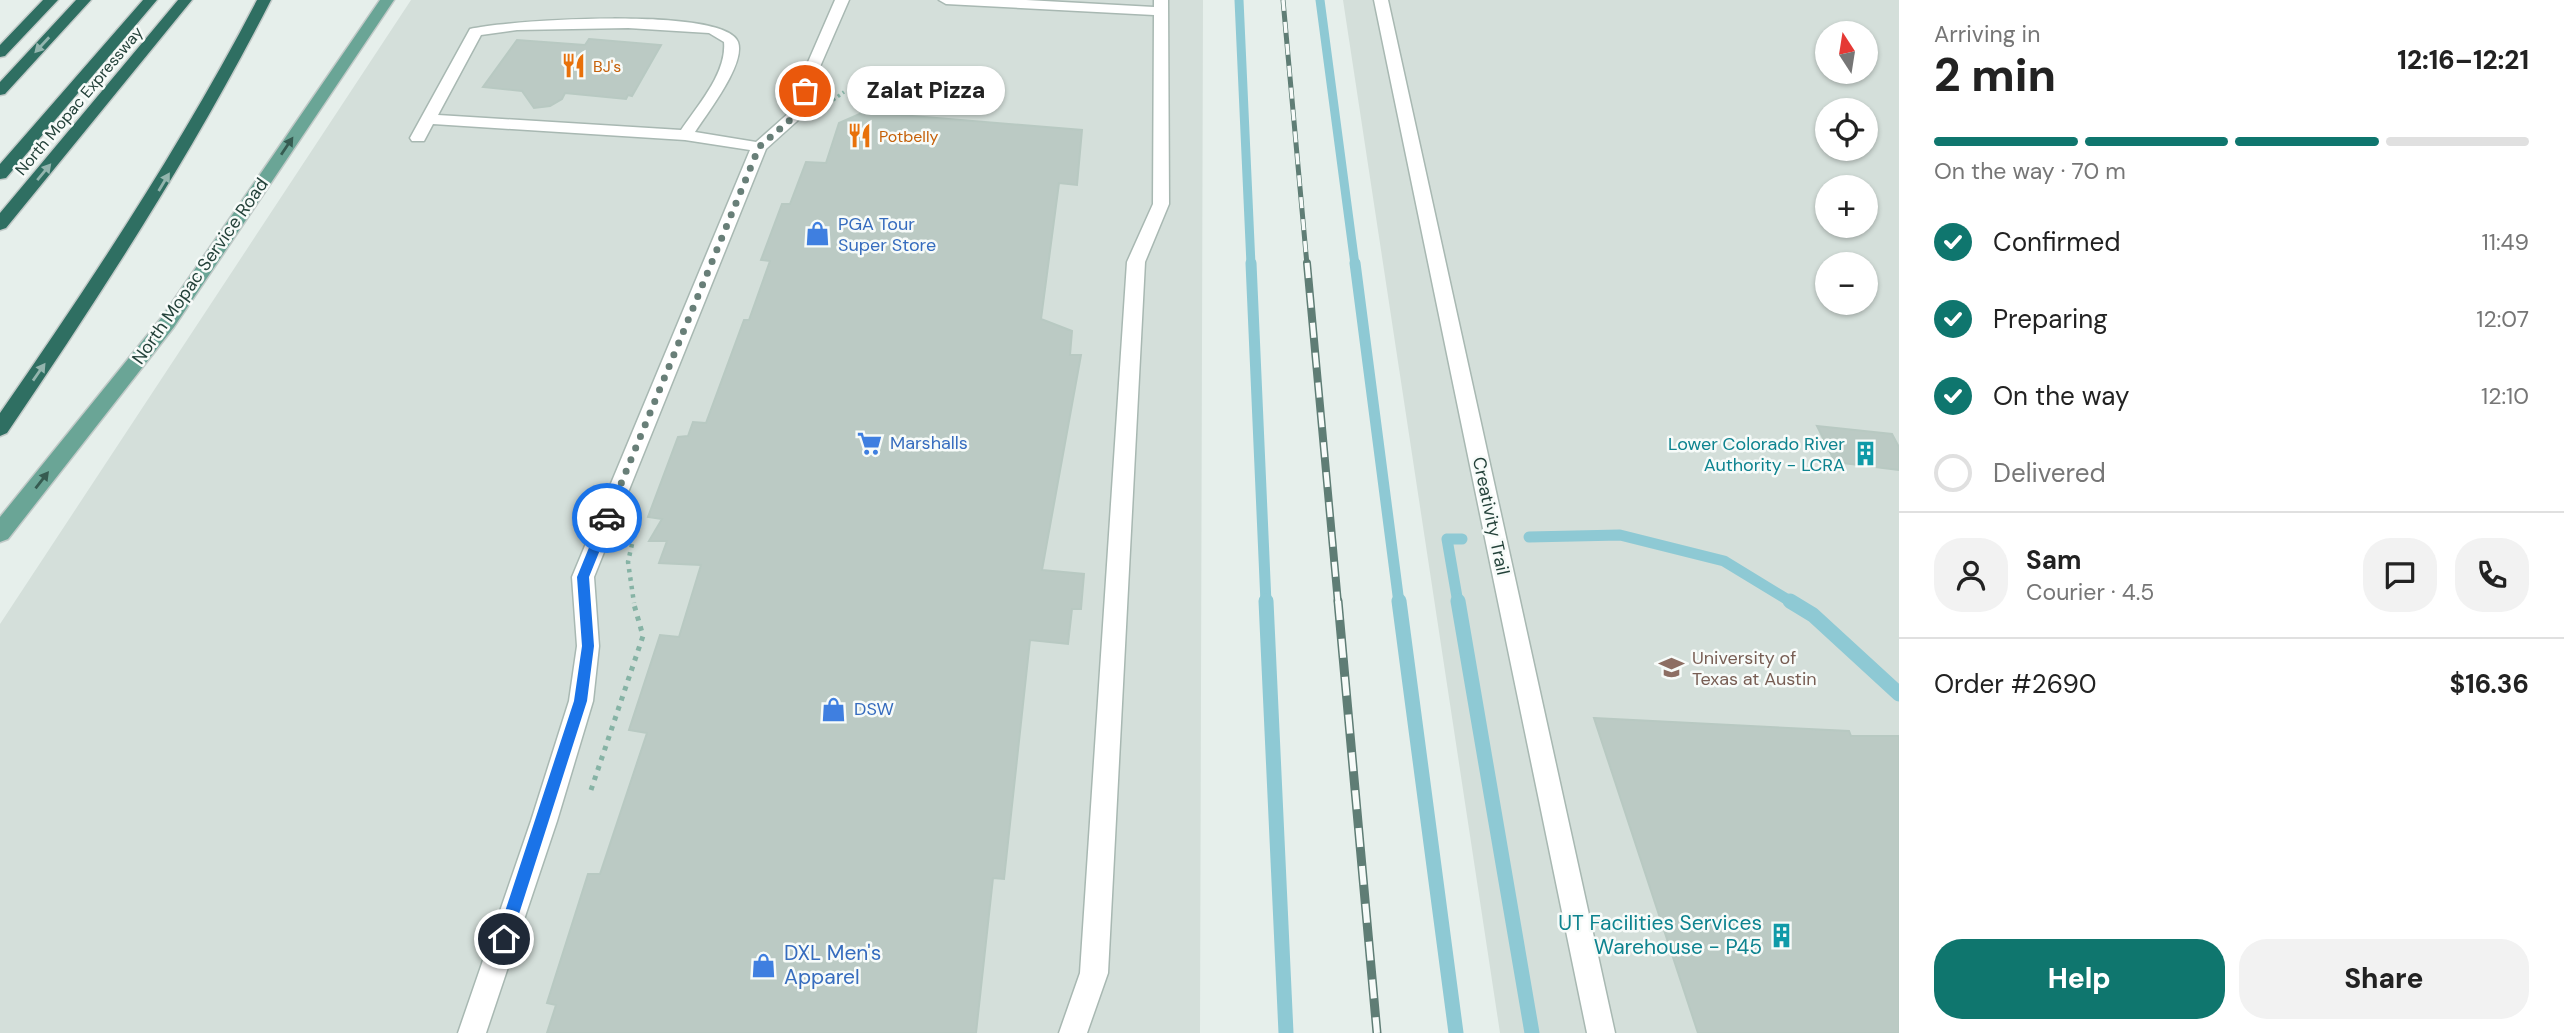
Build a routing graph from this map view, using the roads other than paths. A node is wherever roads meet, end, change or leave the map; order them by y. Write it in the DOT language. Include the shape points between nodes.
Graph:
graph roads {
  1 [pos="51,0"];
  2 [pos="84,0"];
  3 [pos="150,0"];
  4 [pos="185,0"];
  5 [pos="264,0"];
  6 [pos="387,0"];
  7 [pos="842,0"];
  8 [pos="946,0"];
  9 [pos="1381,0"];
  10 [pos="1161,6"];
  11 [pos="0,53"];
  12 [pos="0,90"];
  13 [pos="428,119"];
  14 [pos="685,135"];
  15 [pos="418,138"];
  16 [pos="759,147"];
  17 [pos="0,174"];
  18 [pos="0,224"];
  19 [pos="0,428"];
  20 [pos="0,533"];
  21 [pos="472,1033"];
  22 [pos="1073,1033"];
  23 [pos="1601,1033"];
  1 -- 11 [label="highway"];
  2 -- 12 [label="highway, one-way"];
  3 -- 17 [label="highway"];
  18 -- 4 [label="highway, North Mopac Expressway, one-way"];
  19 -- 5 [label="highway, one-way" via="162,186"];
  20 -- 6 [label="main road, North Mopac Service Road, one-way" via="168,321"];
  7 -- 16 [label="street" via="798,113"];
  8 -- 10 [label="street"];
  9 -- 23 [label="street, Creativity Trail"];
  10 -- 22 [label="street" via="1161,204 1136,262 1094,973"];
  13 -- 14 [label="street"];
  13 -- 14 [label="street" via="475,32 482,29 632,24 723,33 731,42 732,53 724,74"];
  13 -- 15 [label="street"];
  14 -- 16 [label="street"];
  16 -- 21 [label="street" via="583,577 588,646 581,701"];
}
